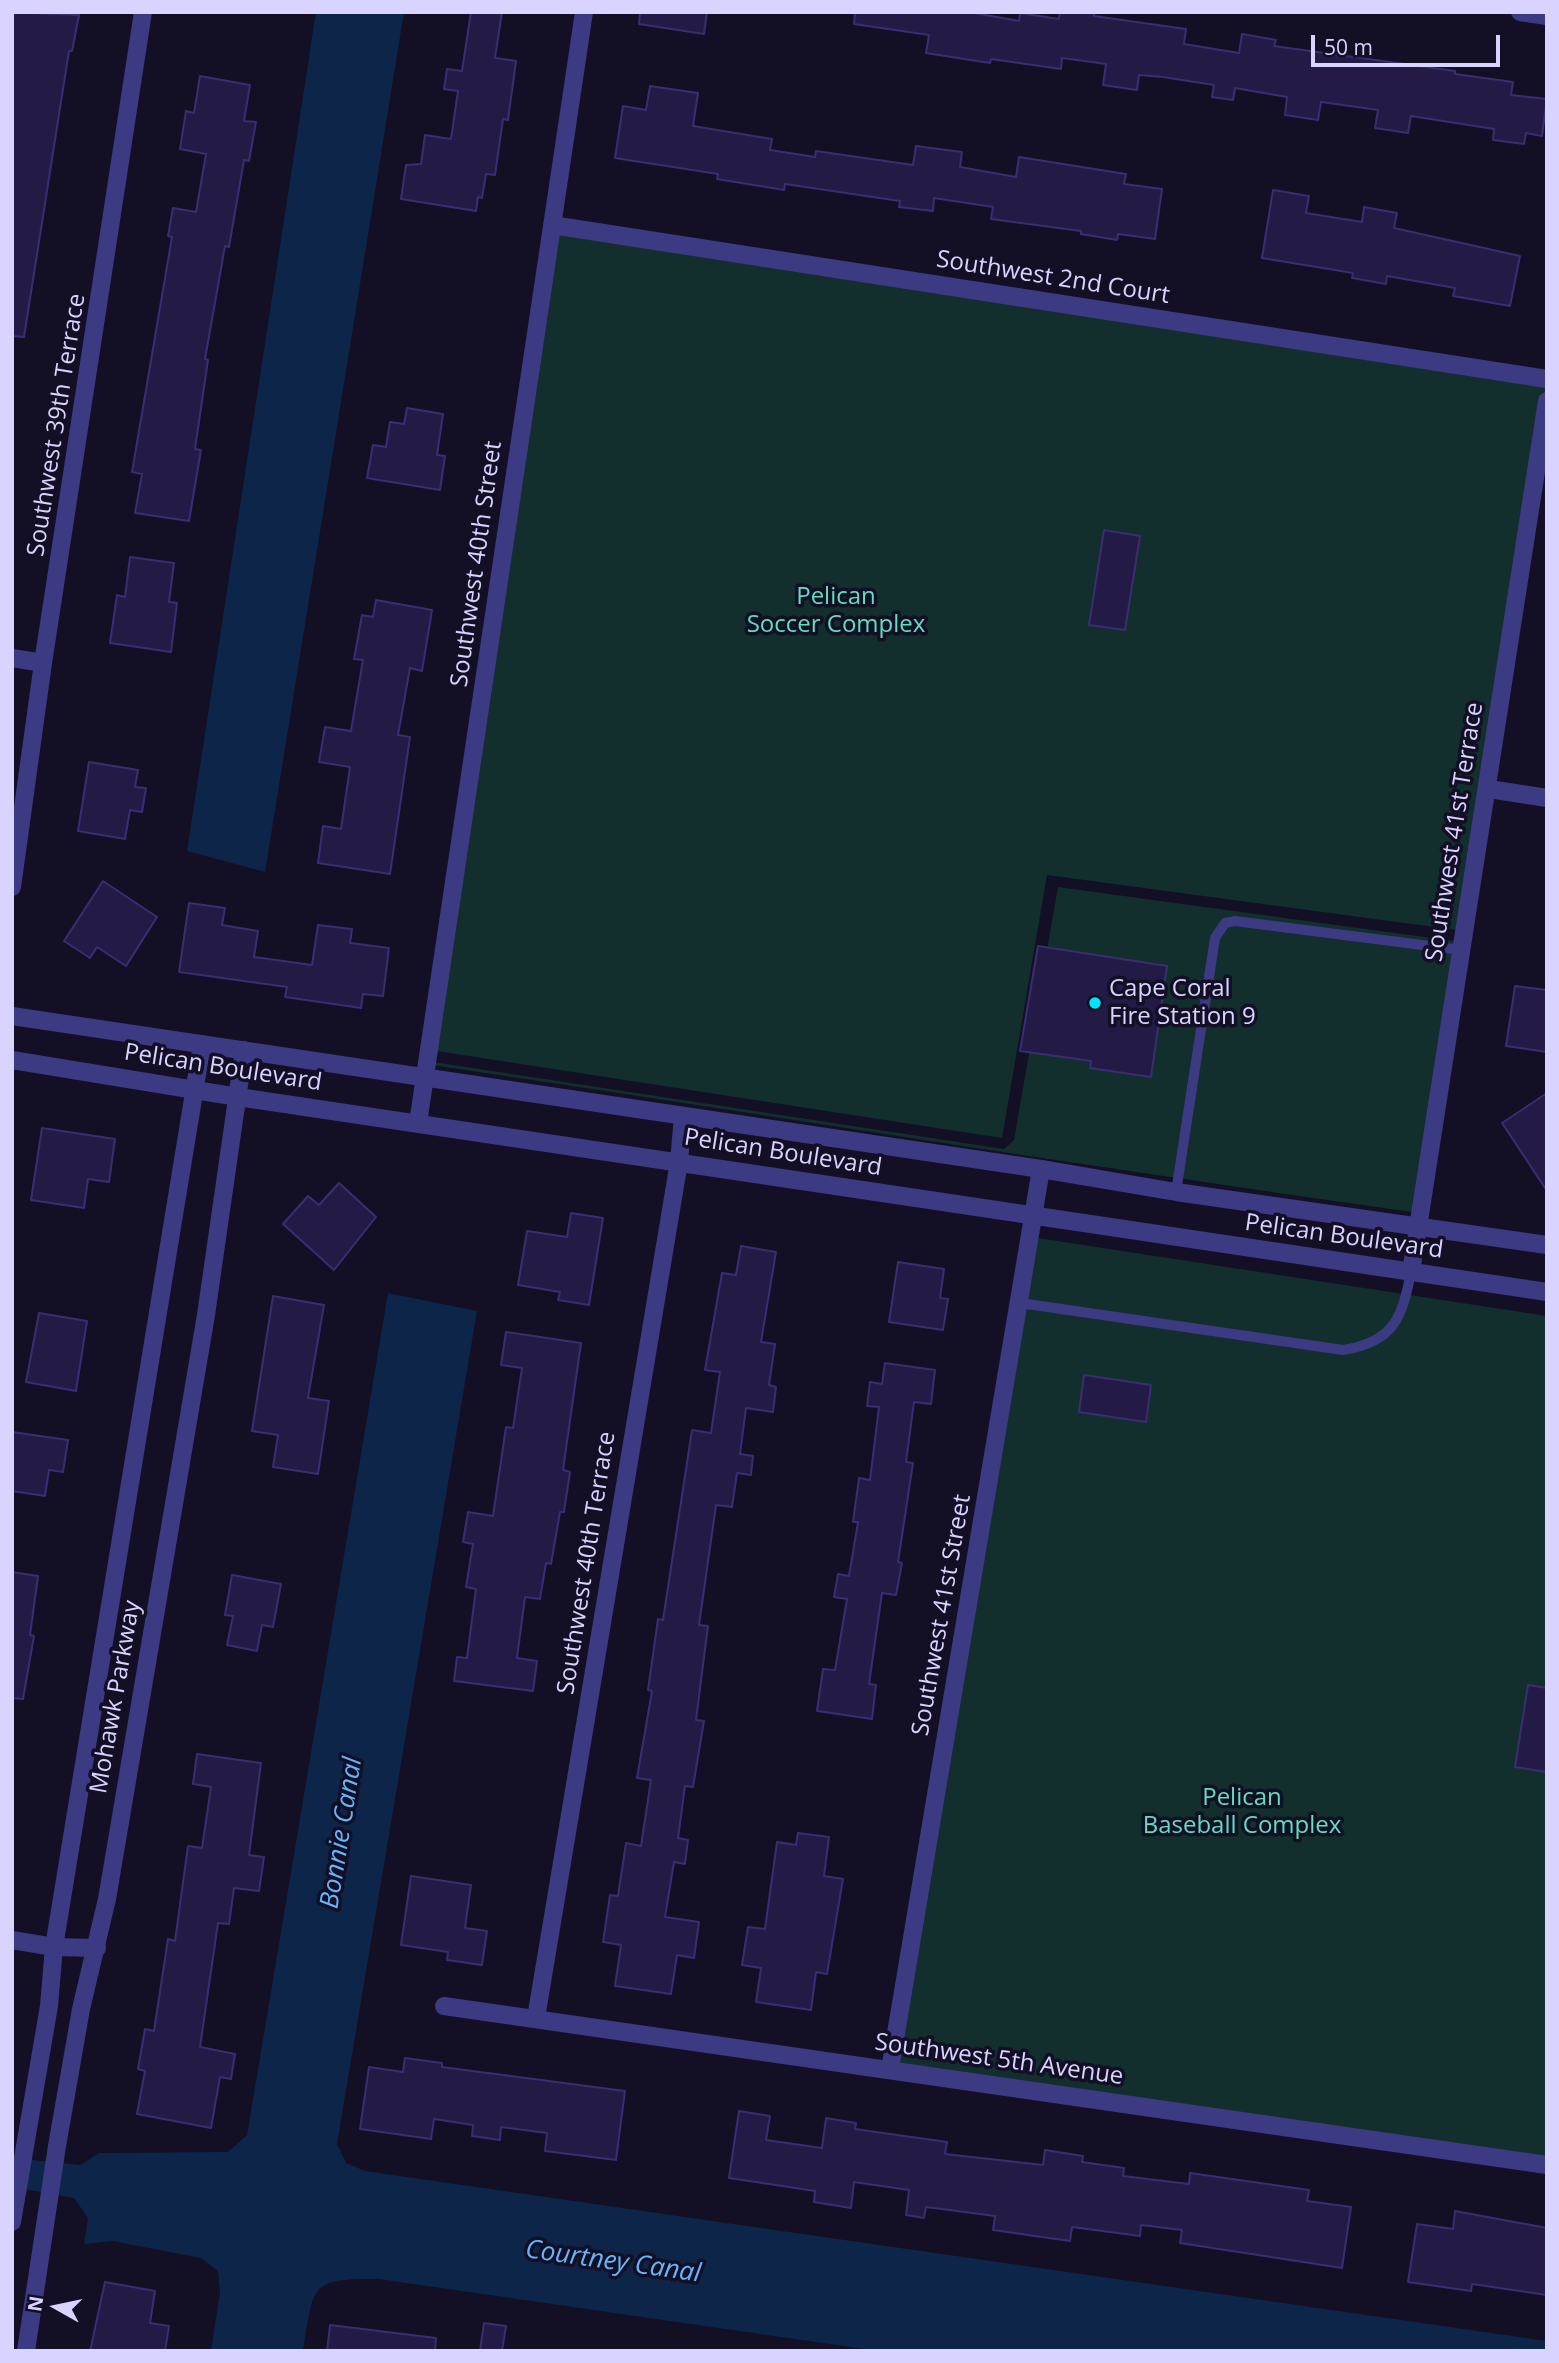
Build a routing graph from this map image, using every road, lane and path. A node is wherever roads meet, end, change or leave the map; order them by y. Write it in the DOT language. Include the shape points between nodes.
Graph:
graph roads {
  1 [pos="144,12"];
  2 [pos="584,12"];
  3 [pos="1520,12"];
  4 [pos="1547,16"];
  5 [pos="552,225"];
  6 [pos="1547,379"];
  7 [pos="1547,401"];
  8 [pos="12,658"];
  9 [pos="43,663"];
  10 [pos="1489,789"];
  11 [pos="1547,797"];
  12 [pos="12,887"];
  13 [pos="1461,950"];
  14 [pos="12,1016"];
  15 [pos="202,1044"];
  16 [pos="244,1050"];
  17 [pos="12,1060"];
  18 [pos="426,1077"];
  19 [pos="196,1089"];
  20 [pos="238,1097"];
  21 [pos="684,1116"];
  22 [pos="418,1123"];
  23 [pos="679,1162"];
  24 [pos="1041,1169"];
  25 [pos="1175,1192"];
  26 [pos="1034,1215"];
  27 [pos="1419,1226"];
  28 [pos="1547,1245"];
  29 [pos="1411,1272"];
  30 [pos="1547,1292"];
  31 [pos="1020,1303"];
  32 [pos="12,1940"];
  33 [pos="54,1947"];
  34 [pos="97,1948"];
  35 [pos="444,2006"];
  36 [pos="536,2018"];
  37 [pos="890,2069"];
  38 [pos="1547,2165"];
  39 [pos="12,2222"];
  40 [pos="26,2351"];
  1 -- 9 [label="street, Southwest 39th Terrace"];
  2 -- 5 [label="street, Southwest 40th Street"];
  3 -- 4 [label="street"];
  5 -- 6 [label="street, Southwest 2nd Court"];
  5 -- 18 [label="street, Southwest 40th Street"];
  7 -- 10 [label="street, Southwest 41st Terrace"];
  8 -- 9 [label="street"];
  9 -- 12 [label="street, Southwest 39th Terrace"];
  10 -- 11 [label="street"];
  10 -- 13 [label="street, Southwest 41st Terrace"];
  13 -- 25 [label="lane" via="1225,923 1215,938"];
  13 -- 27 [label="street, Southwest 41st Terrace"];
  14 -- 15 [label="street, Pelican Boulevard"];
  15 -- 16 [label="street, Pelican Boulevard"];
  15 -- 19 [label="street, Mohawk Parkway"];
  16 -- 18 [label="street, Pelican Boulevard"];
  16 -- 20 [label="street, Mohawk Parkway"];
  17 -- 19 [label="street, Pelican Boulevard"];
  18 -- 21 [label="street, Pelican Boulevard"];
  18 -- 22 [label="street, Southwest 40th Street"];
  19 -- 20 [label="street, Pelican Boulevard"];
  19 -- 33 [label="street, Mohawk Parkway"];
  20 -- 22 [label="street, Pelican Boulevard"];
  20 -- 34 [label="street, Mohawk Parkway" via="206,1314"];
  21 -- 23 [label="street, Southwest 40th Terrace"];
  21 -- 24 [label="street, Pelican Boulevard"];
  22 -- 23 [label="street, Pelican Boulevard"];
  23 -- 26 [label="street, Pelican Boulevard"];
  23 -- 36 [label="street, Southwest 40th Terrace"];
  24 -- 25 [label="street, Pelican Boulevard"];
  24 -- 26 [label="street, Southwest 41st Street"];
  25 -- 27 [label="street, Pelican Boulevard"];
  26 -- 29 [label="street, Pelican Boulevard"];
  26 -- 31 [label="street, Southwest 41st Street"];
  27 -- 28 [label="street, Pelican Boulevard"];
  27 -- 29 [label="street, Southwest 41st Terrace"];
  29 -- 30 [label="street, Pelican Boulevard"];
  29 -- 31 [label="lane" via="1397,1323 1382,1338 1343,1350"];
  31 -- 37 [label="street, Southwest 41st Street"];
  32 -- 33 [label="street"];
  33 -- 34 [label="street"];
  33 -- 39 [label="street, Mohawk Parkway" via="49,2006"];
  34 -- 40 [label="street, Mohawk Parkway" via="81,2009"];
  35 -- 36 [label="street, Southwest 5th Avenue"];
  36 -- 37 [label="street, Southwest 5th Avenue"];
  37 -- 38 [label="street, Southwest 5th Avenue"];
}
